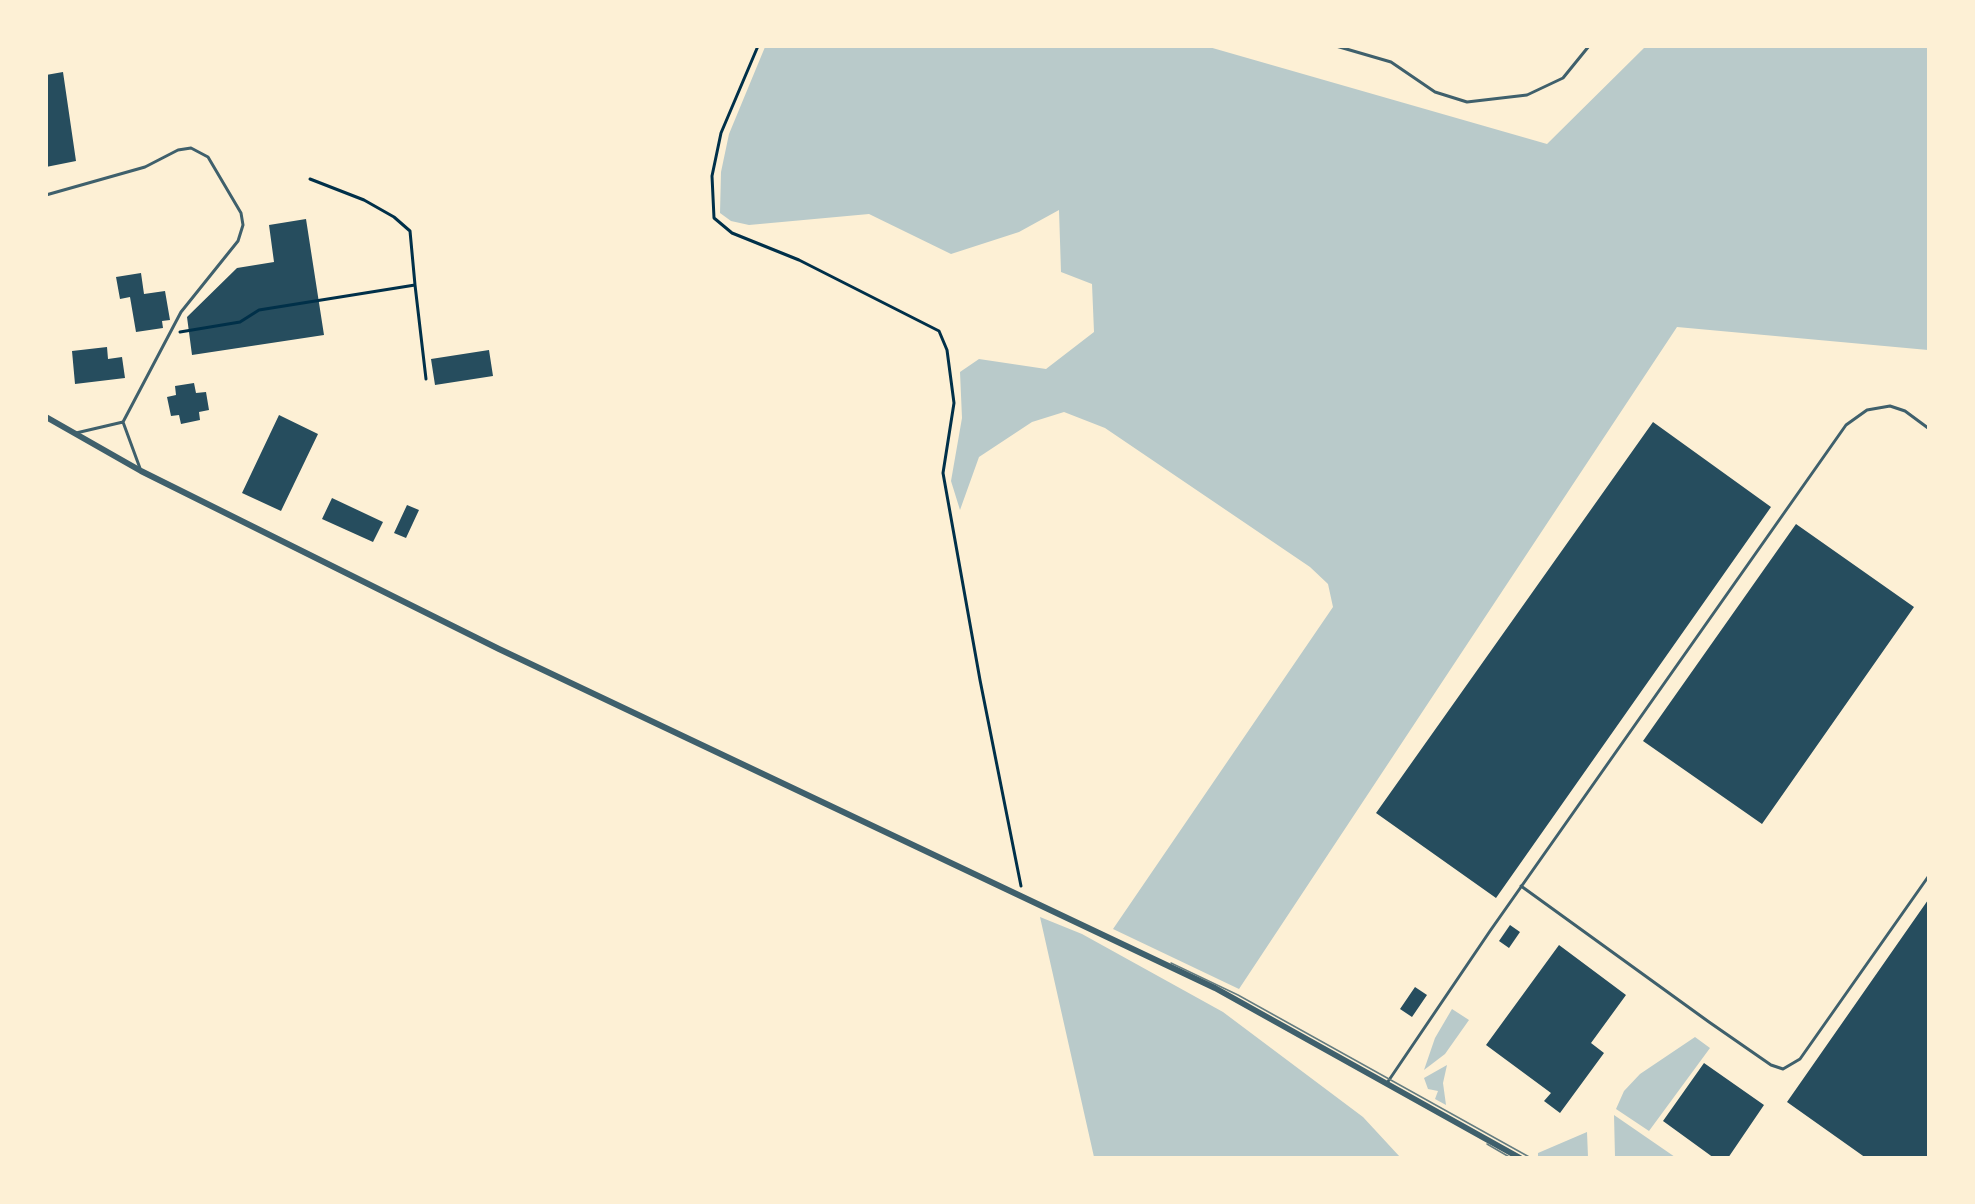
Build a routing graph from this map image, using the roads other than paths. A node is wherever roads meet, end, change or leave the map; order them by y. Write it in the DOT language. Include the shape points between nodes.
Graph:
graph roads {
  1 [pos="1336,46"];
  2 [pos="1589,46"];
  3 [pos="46,195"];
  4 [pos="46,417"];
  5 [pos="123,422"];
  6 [pos="1929,428"];
  7 [pos="74,433"];
  8 [pos="141,471"];
  9 [pos="1929,877"];
  10 [pos="1521,886"];
  11 [pos="1387,1083"];
  12 [pos="1520,1158"];
  1 -- 2 [label="lane" via="1391,62 1435,92 1467,102 1527,95 1563,78"];
  3 -- 5 [label="lane" via="146,167 178,150 192,148 208,157 241,213 243,225 238,241 181,312"];
  4 -- 7 [label="street"];
  5 -- 7 [label="lane"];
  5 -- 8 [label="lane"];
  6 -- 10 [label="lane" via="1905,411 1890,406 1867,410 1846,425"];
  7 -- 8 [label="street"];
  8 -- 11 [label="street" via="499,649 1215,988"];
  9 -- 10 [label="lane" via="1800,1059 1787,1068 1771,1065"];
  10 -- 11 [label="lane"];
  11 -- 12 [label="street"];
}
